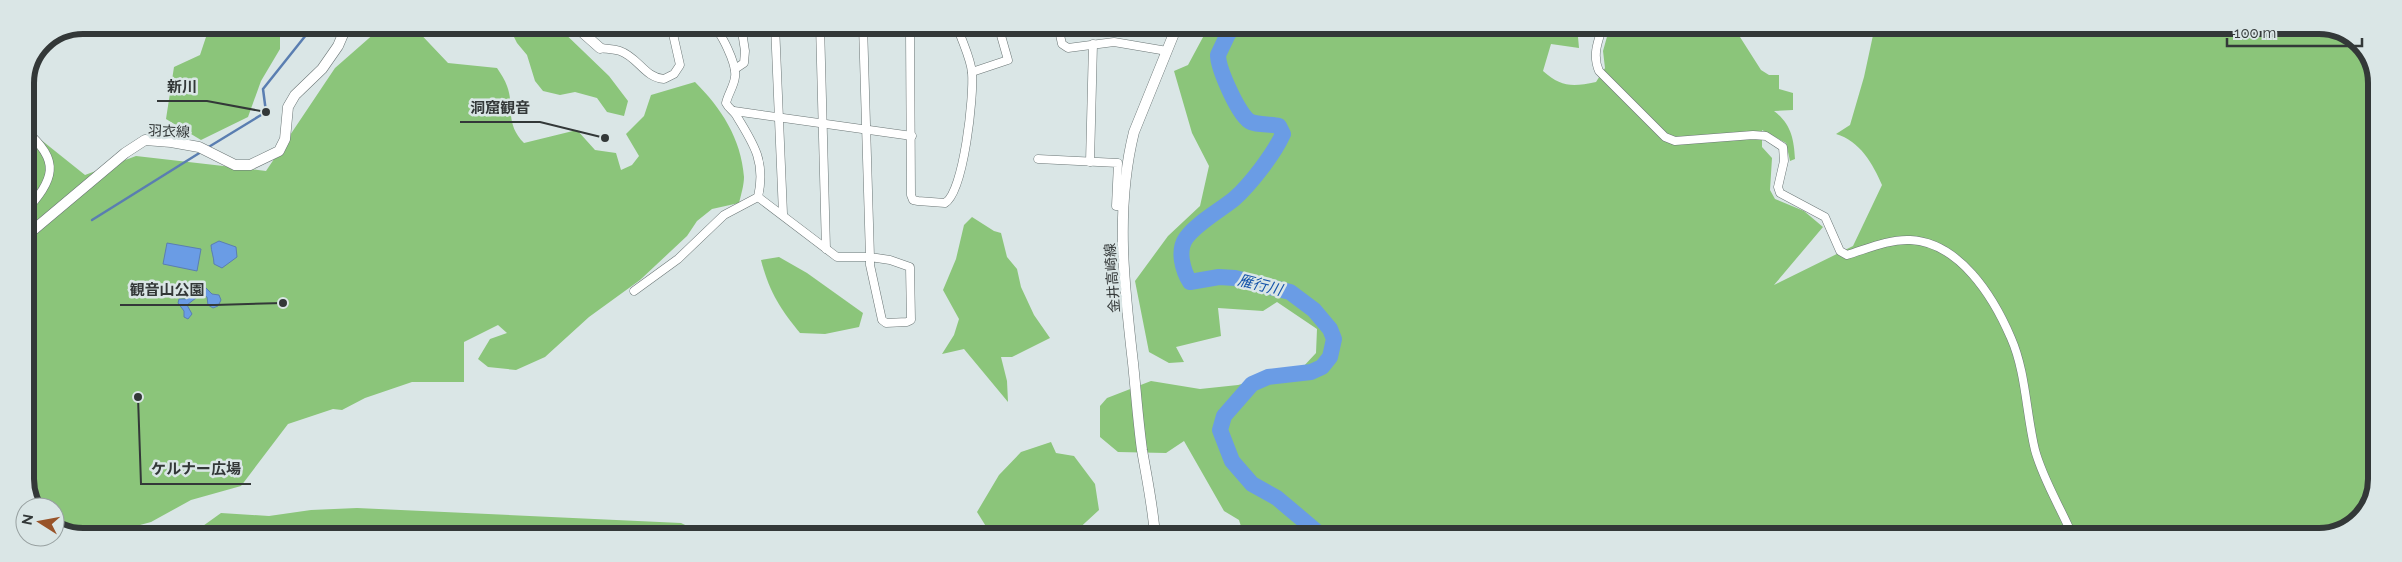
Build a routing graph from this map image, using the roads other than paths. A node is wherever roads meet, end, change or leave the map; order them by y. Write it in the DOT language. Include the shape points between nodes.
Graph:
graph roads {
  1 [pos="343,34"];
  2 [pos="584,34"];
  3 [pos="673,34"];
  4 [pos="721,34"];
  5 [pos="742,34"];
  6 [pos="775,34"];
  7 [pos="820,34"];
  8 [pos="863,34"];
  9 [pos="910,34"];
  10 [pos="960,34"];
  11 [pos="1000,34"];
  12 [pos="1061,34"];
  13 [pos="1174,34"];
  14 [pos="1600,34"];
  15 [pos="1093,44"];
  16 [pos="600,48"];
  17 [pos="1167,51"];
  18 [pos="735,70"];
  19 [pos="972,72"];
  20 [pos="734,111"];
  21 [pos="779,117"];
  22 [pos="822,123"];
  23 [pos="866,130"];
  24 [pos="912,136"];
  25 [pos="34,139"];
  26 [pos="1038,159"];
  27 [pos="1090,162"];
  28 [pos="758,197"];
  29 [pos="34,202"];
  30 [pos="1124,207"];
  31 [pos="784,214"];
  32 [pos="34,229"];
  33 [pos="826,249"];
  34 [pos="870,257"];
  35 [pos="634,291"];
  36 [pos="1154,528"];
  37 [pos="2069,528"];
  1 -- 32 [label="main road, 羽衣線" via="322,70 288,107 285,139 279,151 250,165 235,165 199,147 145,140"];
  2 -- 16 [label="main road"];
  3 -- 16 [label="street" via="680,65 674,74 664,79 650,75 620,51"];
  4 -- 18 [label="street"];
  5 -- 18 [label="street" via="744,63"];
  6 -- 21 [label="street"];
  7 -- 22 [label="street"];
  8 -- 23 [label="street"];
  9 -- 24 [label="street"];
  10 -- 19 [label="street"];
  11 -- 19 [label="street" via="1008,60"];
  12 -- 15 [label="street" via="1065,47"];
  13 -- 17 [label="main road, 金井高崎線"];
  14 -- 37 [label="street" via="1596,46 1599,71 1665,137 1675,141 1753,134 1766,136 1783,147 1780,193 1825,217 1840,251 1847,255 1908,239 1927,242 1942,247 1974,276 2011,338 2035,452"];
  15 -- 17 [label="street" via="1114,42"];
  15 -- 27 [label="street"];
  17 -- 30 [label="main road, 金井高崎線" via="1134,132"];
  18 -- 20 [label="street" via="726,103"];
  19 -- 24 [label="street" via="964,161 951,198 945,203 911,198"];
  20 -- 21 [label="street"];
  20 -- 28 [label="street" via="762,166"];
  21 -- 22 [label="street"];
  21 -- 31 [label="street"];
  22 -- 23 [label="street"];
  22 -- 33 [label="street"];
  23 -- 24 [label="street"];
  23 -- 34 [label="street"];
  25 -- 29 [label="street" via="47,156 51,175"];
  26 -- 27 [label="street"];
  27 -- 30 [label="street" via="1118,163 1116,206"];
  28 -- 31 [label="street"];
  28 -- 35 [label="street" via="724,215 678,259"];
  30 -- 36 [label="main road, 金井高崎線" via="1124,283 1142,449"];
  31 -- 33 [label="street"];
  33 -- 34 [label="street" via="840,258"];
  34 -- 34 [label="street" via="890,260 911,269 912,317 909,322 886,323 882,320"];
}
